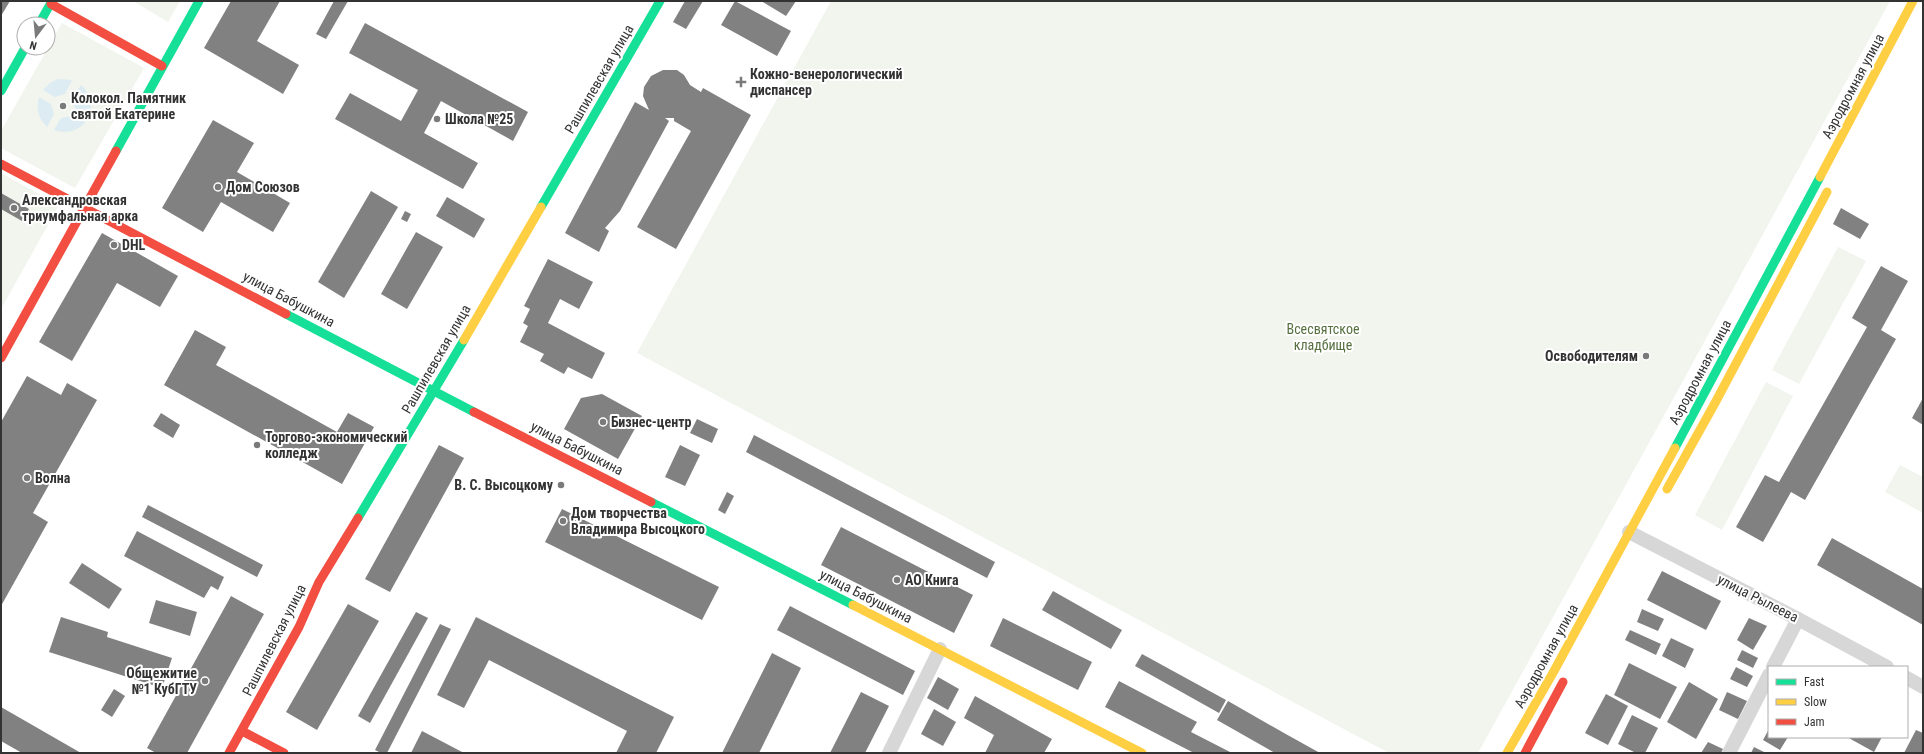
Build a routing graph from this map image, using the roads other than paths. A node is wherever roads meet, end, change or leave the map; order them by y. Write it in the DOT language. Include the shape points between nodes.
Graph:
graph roads {
  1 [pos="199,1"];
  2 [pos="660,1"];
  3 [pos="1914,1"];
  4 [pos="51,2"];
  5 [pos="43,16"];
  6 [pos="21,56"];
  7 [pos="162,66"];
  8 [pos="1,91"];
  9 [pos="1,164"];
  10 [pos="1831,184"];
  11 [pos="84,206"];
  12 [pos="1,358"];
  13 [pos="434,392"];
  14 [pos="1663,497"];
  15 [pos="1638,536"];
  16 [pos="1798,618"];
  17 [pos="940,649"];
  18 [pos="1774,666"];
  19 [pos="1885,666"];
  20 [pos="1567,676"];
  21 [pos="1768,677"];
  22 [pos="1908,679"];
  23 [pos="1923,687"];
  24 [pos="242,731"];
  25 [pos="229,753"];
  26 [pos="284,753"];
  27 [pos="889,753"];
  28 [pos="1142,753"];
  29 [pos="1507,753"];
  30 [pos="1525,753"];
  31 [pos="1729,753"];
  1 -- 7 [label="street"];
  2 -- 13 [label="street, Рашпилевская улица"];
  3 -- 15 [label="street, Аэродромная улица" via="1802,212"];
  4 -- 5 [label="street"];
  4 -- 7 [label="street"];
  6 -- 8 [label="street"];
  7 -- 11 [label="street"];
  9 -- 11 [label="street, улица Бабушкина"];
  10 -- 14 [label="street, Аэродромная улица" via="1716,403"];
  11 -- 12 [label="street"];
  11 -- 13 [label="street, улица Бабушкина"];
  13 -- 17 [label="street, улица Бабушкина"];
  13 -- 24 [label="street, Рашпилевская улица" via="319,582 299,627"];
  15 -- 16 [label="street, улица Рылеева"];
  15 -- 29 [label="street, Аэродромная улица"];
  16 -- 18 [label="street"];
  16 -- 19 [label="street, улица Рылеева"];
  17 -- 27 [label="street"];
  17 -- 28 [label="street, улица Бабушкина"];
  20 -- 30 [label="street, Аэродромная улица"];
  21 -- 31 [label="street"];
  22 -- 23 [label="street"];
  24 -- 25 [label="street, Рашпилевская улица"];
  24 -- 26 [label="street"];
}
